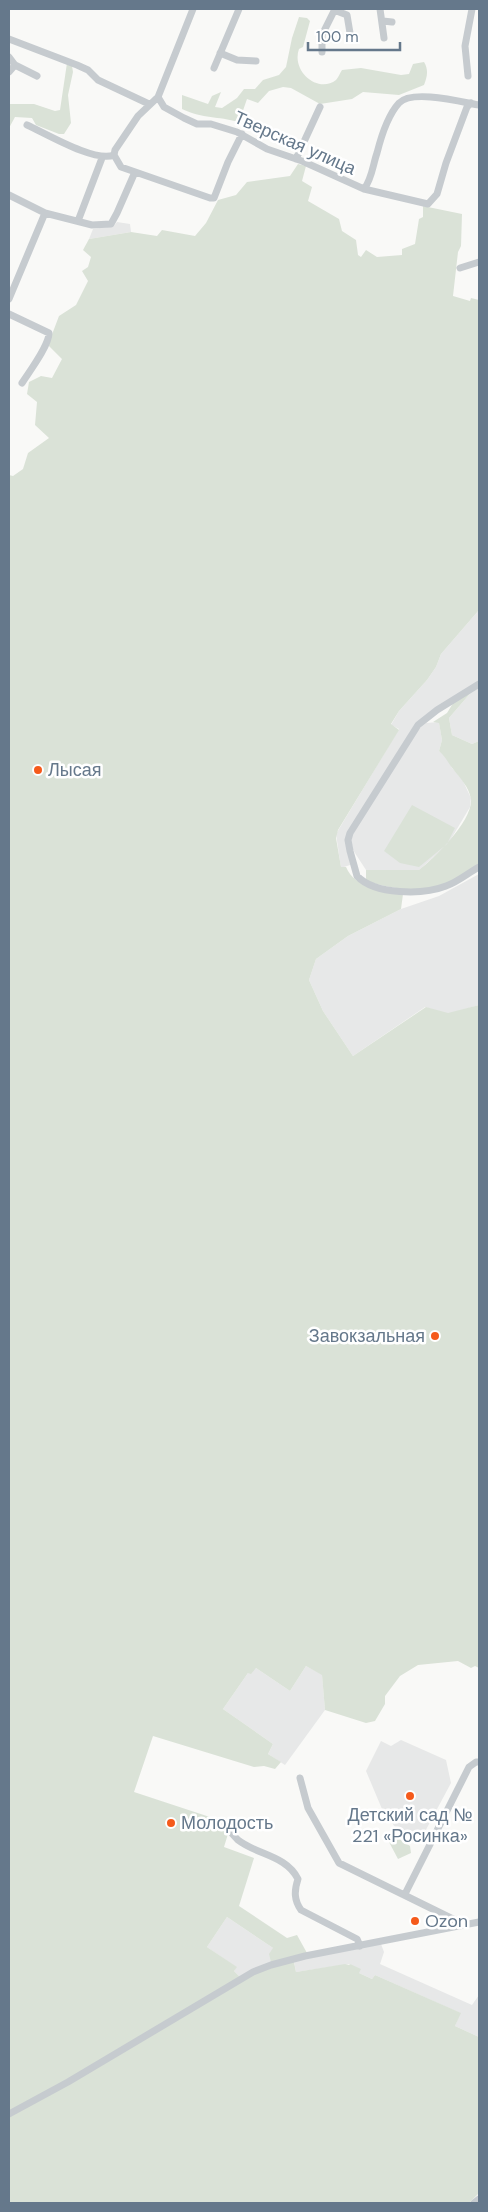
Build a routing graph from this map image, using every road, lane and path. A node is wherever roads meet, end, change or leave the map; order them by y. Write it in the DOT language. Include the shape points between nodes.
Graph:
graph roads {
  1 [pos="194,9"];
  2 [pos="239,9"];
  3 [pos="335,9"];
  4 [pos="380,9"];
  5 [pos="472,9"];
  6 [pos="383,21"];
  7 [pos="392,22"];
  8 [pos="350,33"];
  9 [pos="384,38"];
  10 [pos="9,39"];
  11 [pos="220,52"];
  12 [pos="322,52"];
  13 [pos="9,57"];
  14 [pos="256,61"];
  15 [pos="15,65"];
  16 [pos="214,68"];
  17 [pos="9,72"];
  18 [pos="37,76"];
  19 [pos="468,76"];
  20 [pos="158,97"];
  21 [pos="471,103"];
  22 [pos="149,104"];
  23 [pos="479,105"];
  24 [pos="320,108"];
  25 [pos="27,124"];
  26 [pos="242,134"];
  27 [pos="114,155"];
  28 [pos="102,158"];
  29 [pos="296,159"];
  30 [pos="134,172"];
  31 [pos="364,190"];
  32 [pos="9,195"];
  33 [pos="45,213"];
  34 [pos="78,221"];
  35 [pos="479,262"];
  36 [pos="460,268"];
  37 [pos="9,300"];
  38 [pos="9,314"];
  39 [pos="22,383"];
  40 [pos="479,684"];
  41 [pos="479,867"];
  42 [pos="479,1762"];
  43 [pos="300,1778"];
  44 [pos="224,1825"];
  45 [pos="405,1894"];
  46 [pos="479,1922"];
  47 [pos="460,1926"];
  48 [pos="360,1946"];
  49 [pos="9,2114"];
  50 [pos="479,2199"];
  51 [pos="474,2203"];
  1 -- 20 [label="street"];
  2 -- 11 [label="street"];
  3 -- 8 [label="street" via="347,15"];
  3 -- 12 [label="street" via="322,34"];
  4 -- 6 [label="street"];
  5 -- 19 [label="street" via="466,46"];
  6 -- 7 [label="street"];
  6 -- 9 [label="street"];
  10 -- 22 [label="street" via="88,70 98,80"];
  11 -- 14 [label="street" via="237,60"];
  11 -- 16 [label="street"];
  13 -- 15 [label="street"];
  15 -- 17 [label="street"];
  15 -- 18 [label="street"];
  20 -- 22 [label="street"];
  20 -- 26 [label="street, Тверская улица" via="164,107 197,124"];
  21 -- 23 [label="street"];
  21 -- 31 [label="street" via="415,98 398,103"];
  21 -- 31 [label="street, Тверская улица" via="437,194 428,204"];
  22 -- 27 [label="street" via="123,137"];
  24 -- 29 [label="street"];
  25 -- 28 [label="street"];
  26 -- 29 [label="street, Тверская улица" via="268,149"];
  26 -- 30 [label="street" via="214,198"];
  27 -- 28 [label="street"];
  27 -- 30 [label="street" via="119,165"];
  28 -- 34 [label="street"];
  29 -- 31 [label="street, Тверская улица"];
  30 -- 34 [label="street" via="111,224 92,225"];
  32 -- 33 [label="street"];
  33 -- 34 [label="street"];
  33 -- 37 [label="street"];
  35 -- 36 [label="street"];
  38 -- 39 [label="street" via="49,333"];
  40 -- 41 [label="street" via="438,710 412,732 348,840 356,876 368,884 390,890 428,891 446,886"];
  42 -- 45 [label="street" via="469,1767"];
  43 -- 45 [label="street" via="308,1808 339,1863"];
  44 -- 48 [label="street" via="239,1840 273,1856 294,1871 298,1879 296,1902 301,1910 357,1939"];
  45 -- 47 [label="street" via="459,1922"];
  46 -- 47 [label="street"];
  47 -- 48 [label="street"];
  48 -- 49 [label="street" via="271,1965 253,1972"];
  50 -- 51 [label="street"];
}
